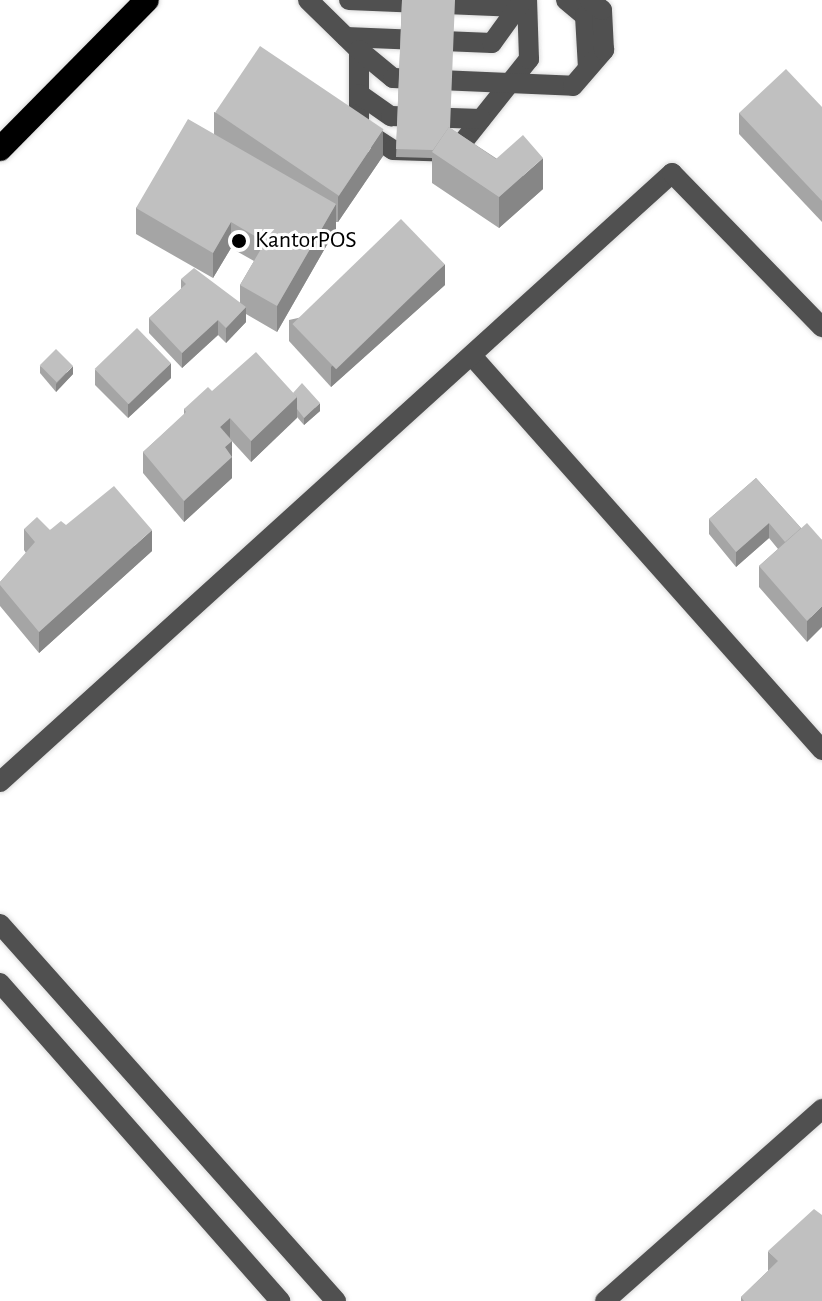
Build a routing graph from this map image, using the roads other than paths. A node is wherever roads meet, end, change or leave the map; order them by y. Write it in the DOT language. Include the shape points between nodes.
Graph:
graph roads {
  1 [pos="147,0"];
  2 [pos="308,0"];
  3 [pos="349,0"];
  4 [pos="566,0"];
  5 [pos="589,0"];
  6 [pos="523,2"];
  7 [pos="353,43"];
  8 [pos="588,68"];
  9 [pos="508,82"];
  10 [pos="359,94"];
  11 [pos="481,119"];
  12 [pos="0,149"];
  13 [pos="822,327"];
  14 [pos="472,356"];
  15 [pos="822,750"];
  16 [pos="0,782"];
  17 [pos="0,924"];
  18 [pos="0,983"];
  19 [pos="822,1109"];
  20 [pos="280,1301"];
  21 [pos="336,1301"];
  22 [pos="605,1301"];
  1 -- 12 [label="highway"];
  2 -- 7 [label="street"];
  3 -- 6 [label="street"];
  4 -- 8 [label="street" via="585,16"];
  5 -- 8 [label="street" via="602,10 604,50"];
  6 -- 7 [label="street" via="492,43"];
  6 -- 9 [label="street" via="529,59"];
  7 -- 9 [label="street" via="393,78"];
  7 -- 10 [label="street"];
  8 -- 9 [label="street" via="573,86"];
  9 -- 11 [label="street"];
  10 -- 11 [label="street" via="391,116"];
  10 -- 11 [label="street" via="359,128 393,150 455,152"];
  13 -- 14 [label="street" via="672,173"];
  14 -- 15 [label="street"];
  14 -- 16 [label="street"];
  17 -- 21 [label="street"];
  18 -- 20 [label="street"];
  19 -- 22 [label="street"];
}
